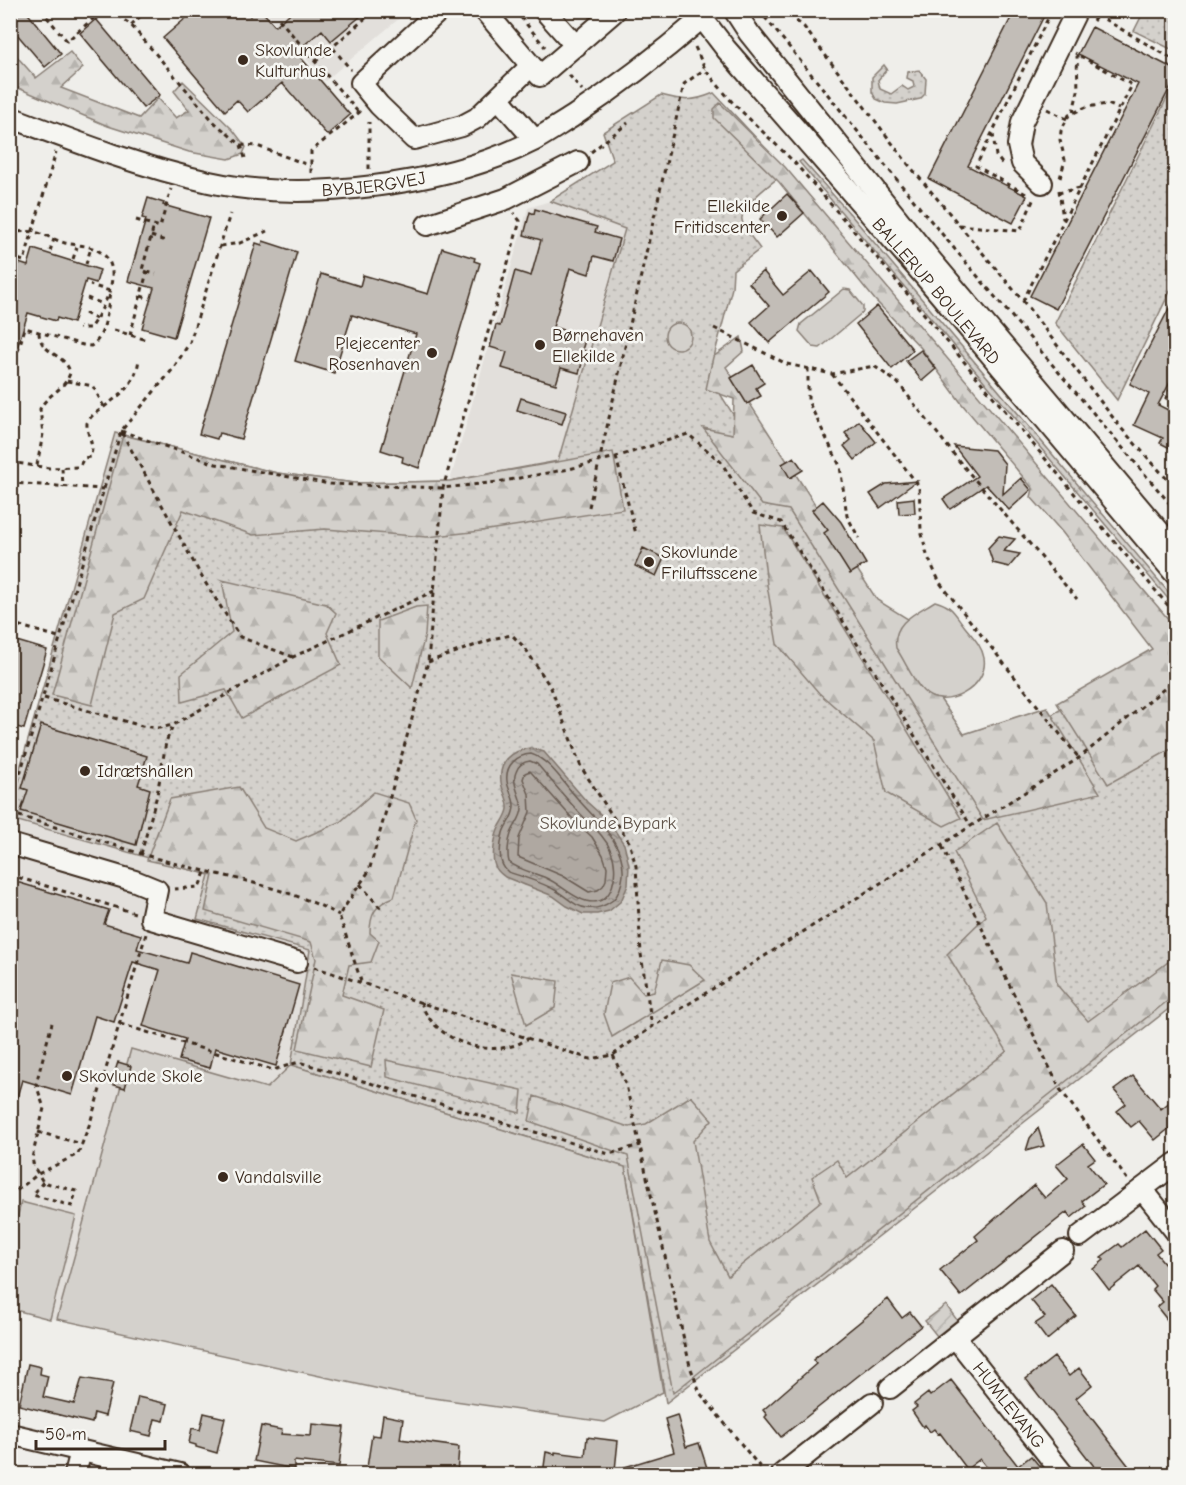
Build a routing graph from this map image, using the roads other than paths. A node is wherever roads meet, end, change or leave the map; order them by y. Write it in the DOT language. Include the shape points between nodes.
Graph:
graph roads {
  1 [pos="440,10"];
  2 [pos="484,10"];
  3 [pos="544,10"];
  4 [pos="613,10"];
  5 [pos="725,10"];
  6 [pos="734,10"];
  7 [pos="698,17"];
  8 [pos="1084,17"];
  9 [pos="576,46"];
  10 [pos="531,66"];
  11 [pos="499,99"];
  12 [pos="10,117"];
  13 [pos="535,140"];
  14 [pos="578,162"];
  15 [pos="1048,191"];
  16 [pos="427,225"];
  17 [pos="1176,551"];
  18 [pos="1176,575"];
  19 [pos="10,844"];
  20 [pos="297,962"];
  21 [pos="1176,1163"];
  22 [pos="1139,1191"];
  23 [pos="1176,1232"];
  24 [pos="1080,1236"];
  25 [pos="1063,1251"];
  26 [pos="955,1337"];
  27 [pos="890,1388"];
  28 [pos="872,1403"];
  29 [pos="10,1434"];
  30 [pos="81,1451"];
  31 [pos="75,1474"];
  32 [pos="180,1474"];
  33 [pos="782,1474"];
  34 [pos="1063,1474"];
  1 -- 11 [label="street" via="361,83 374,107 414,138 462,126"];
  2 -- 10 [label="street"];
  3 -- 9 [label="street"];
  4 -- 9 [label="street"];
  5 -- 7 [label="street"];
  6 -- 17 [label="street, BALLERUP BOULEVARD" via="931,260"];
  7 -- 13 [label="street, BYBJERGVEJ" via="653,60"];
  7 -- 18 [label="street, BALLERUP BOULEVARD" via="836,173"];
  8 -- 15 [label="street" via="1069,50 1022,122 1018,145 1022,163"];
  9 -- 10 [label="street" via="540,76"];
  10 -- 11 [label="street"];
  11 -- 13 [label="street"];
  12 -- 13 [label="street, BYBJERGVEJ" via="145,166 211,182 268,189 387,184 456,170"];
  14 -- 16 [label="street" via="506,199"];
  19 -- 20 [label="street" via="157,890 151,919"];
  21 -- 22 [label="street"];
  22 -- 23 [label="street"];
  22 -- 24 [label="street"];
  25 -- 26 [label="street"];
  26 -- 27 [label="street"];
  26 -- 34 [label="street, HUMLEVANG"];
  28 -- 33 [label="street"];
  29 -- 30 [label="street"];
  30 -- 31 [label="street"];
  30 -- 32 [label="street"];
}
